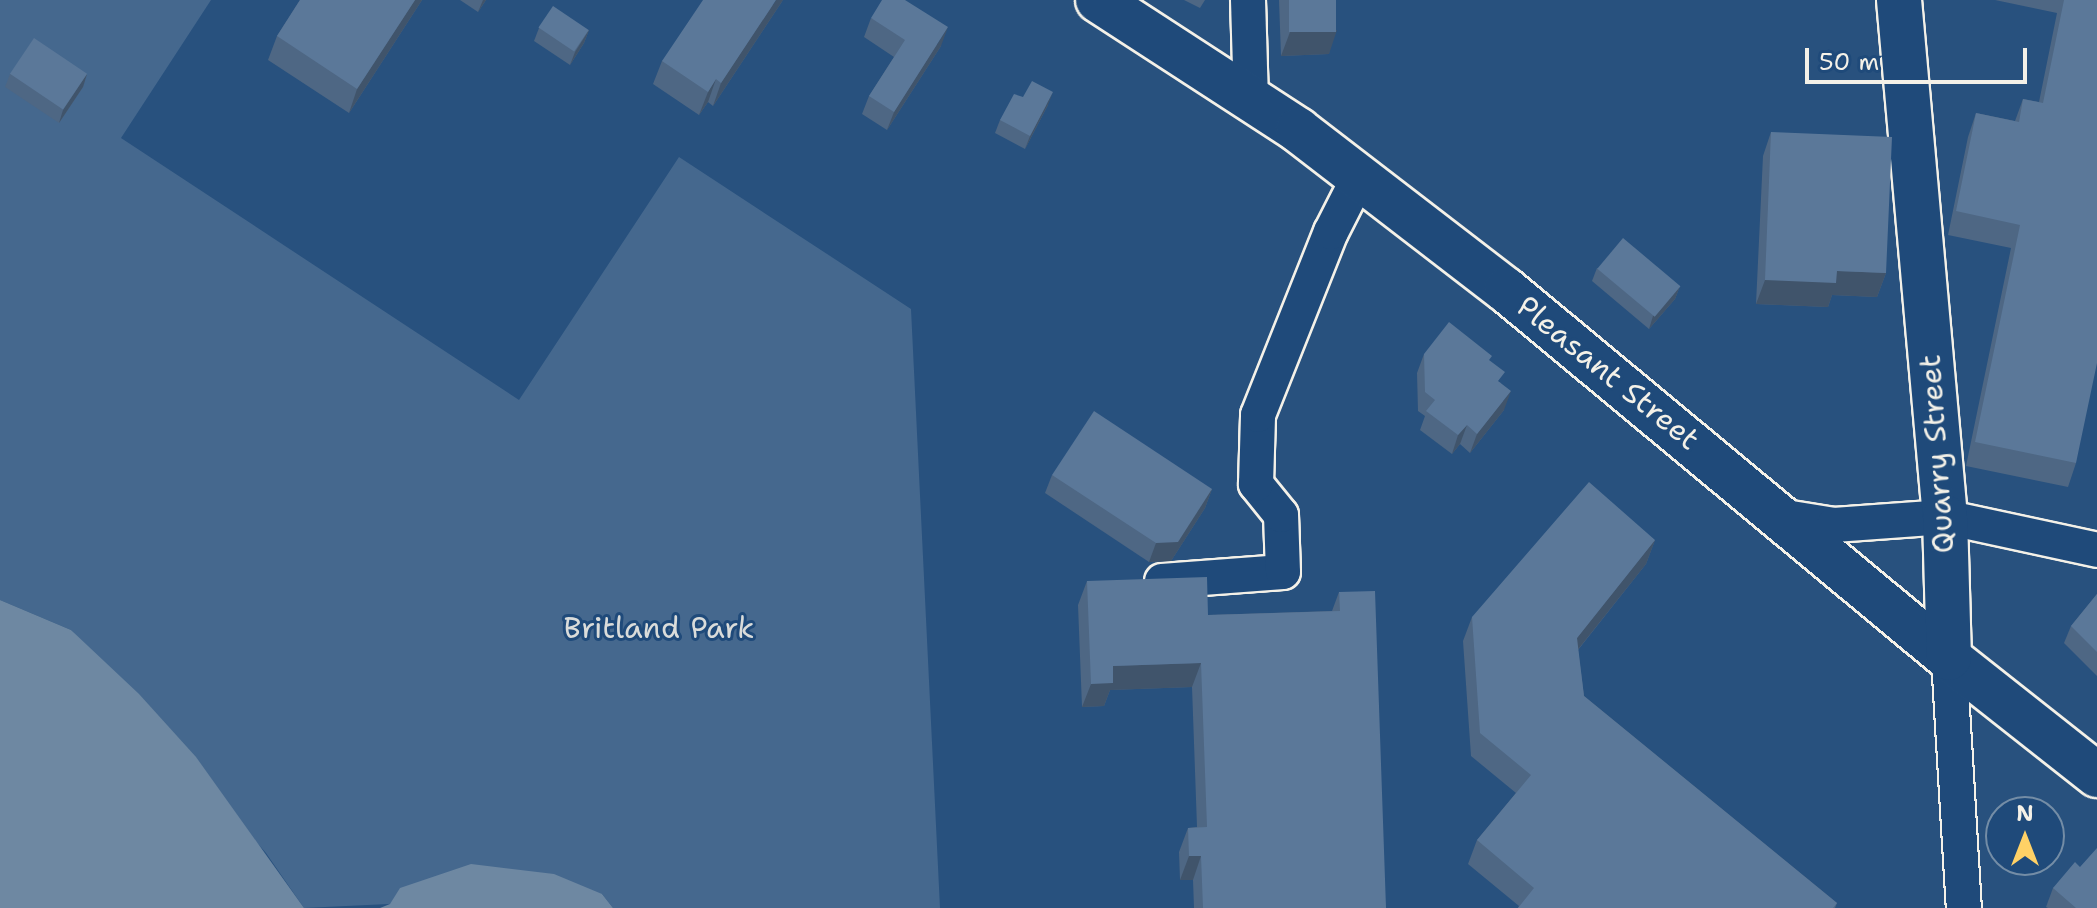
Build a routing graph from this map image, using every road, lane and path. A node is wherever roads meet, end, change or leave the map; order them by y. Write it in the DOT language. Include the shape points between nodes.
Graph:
graph roads {
  1 [pos="1098,0"];
  2 [pos="1248,0"];
  3 [pos="1899,0"];
  4 [pos="1251,100"];
  5 [pos="1359,177"];
  6 [pos="1785,517"];
  7 [pos="1945,517"];
  8 [pos="2097,550"];
  9 [pos="1132,583"];
  10 [pos="1949,658"];
  11 [pos="2097,775"];
  12 [pos="1964,908"];
  1 -- 4 [label="main road, Pleasant Street"];
  2 -- 4 [label="street"];
  3 -- 7 [label="main road, Quarry Street"];
  4 -- 5 [label="main road, Pleasant Street"];
  5 -- 6 [label="main road, Pleasant Street"];
  5 -- 9 [label="street" via="1331,232 1258,415 1256,484 1281,515 1283,572"];
  6 -- 7 [label="street" via="1868,525"];
  6 -- 10 [label="main road, Pleasant Street"];
  7 -- 8 [label="street"];
  7 -- 10 [label="main road, Quarry Street"];
  10 -- 11 [label="main road, Pleasant Street"];
  10 -- 12 [label="street, Quarry Street"];
}
